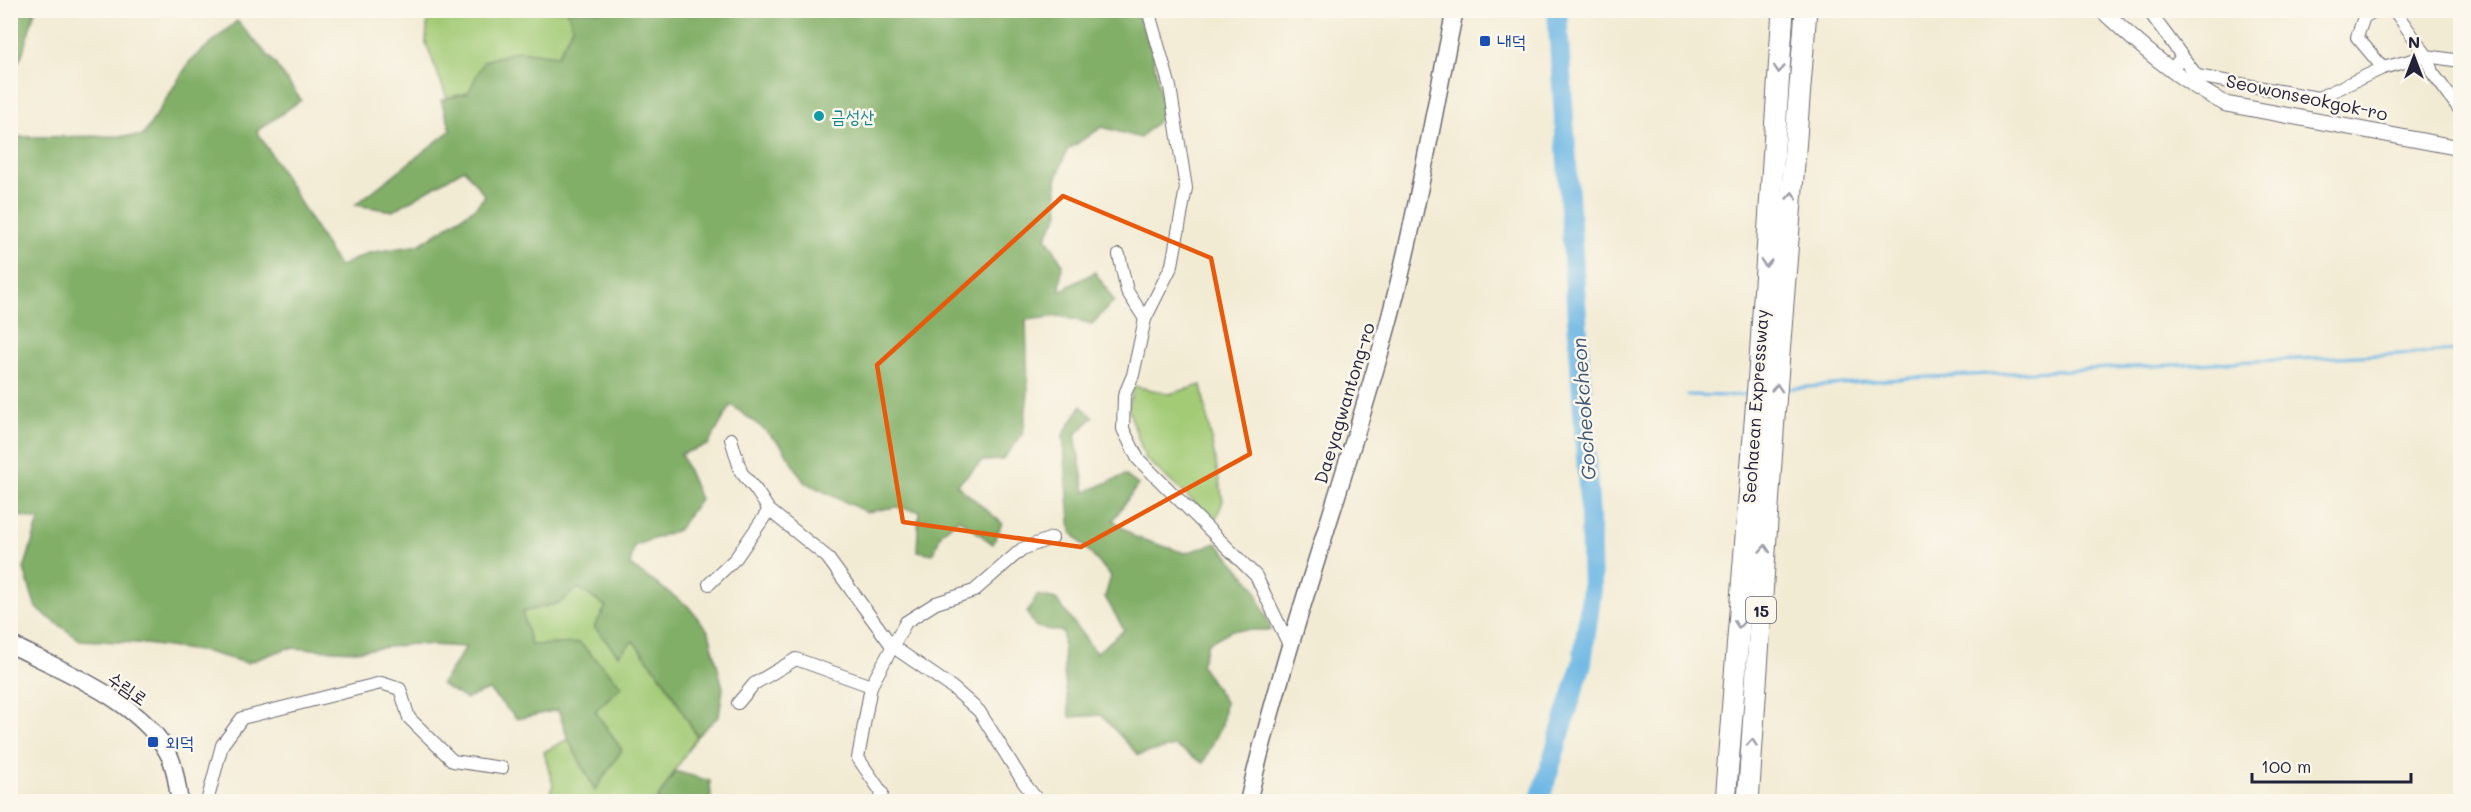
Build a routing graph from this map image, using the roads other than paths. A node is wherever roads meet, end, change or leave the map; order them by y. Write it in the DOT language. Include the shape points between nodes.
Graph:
graph roads {
  1 [pos="1148,10"];
  2 [pos="1455,10"];
  3 [pos="1783,10"];
  4 [pos="1806,10"];
  5 [pos="2103,10"];
  6 [pos="2148,10"];
  7 [pos="2376,10"];
  8 [pos="2394,10"];
  9 [pos="2182,56"];
  10 [pos="2427,56"];
  11 [pos="2460,61"];
  12 [pos="2383,68"];
  13 [pos="2171,71"];
  14 [pos="2196,82"];
  15 [pos="2460,110"];
  16 [pos="2460,148"];
  17 [pos="1119,255"];
  18 [pos="1145,319"];
  19 [pos="1769,359"];
  20 [pos="1765,418"];
  21 [pos="731,439"];
  22 [pos="769,510"];
  23 [pos="1052,538"];
  24 [pos="709,584"];
  25 [pos="10,644"];
  26 [pos="892,646"];
  27 [pos="1290,647"];
  28 [pos="871,686"];
  29 [pos="738,703"];
  30 [pos="502,768"];
  31 [pos="180,801"];
  32 [pos="207,801"];
  33 [pos="880,801"];
  34 [pos="1039,801"];
  35 [pos="1248,801"];
  36 [pos="1725,801"];
  37 [pos="1748,801"];
  38 [pos="2406,801"];
  39 [pos="2460,801"];
  1 -- 18 [label="street" via="1170,87 1186,188 1172,265"];
  2 -- 27 [label="main road, Daeyagwantong-ro" via="1385,334"];
  3 -- 19 [label="highway, Seohaean Expressway / 15, one-way"];
  19 -- 4 [label="highway, Seohaean Expressway / 15, one-way"];
  5 -- 13 [label="street, Seowonseokgok-ro"];
  6 -- 9 [label="street"];
  7 -- 12 [label="street" via="2364,17 2357,37"];
  8 -- 10 [label="street"];
  9 -- 13 [label="street"];
  9 -- 14 [label="street"];
  10 -- 11 [label="street"];
  10 -- 12 [label="street"];
  10 -- 15 [label="street" via="2432,72"];
  12 -- 14 [label="street" via="2318,98"];
  13 -- 14 [label="street, Seowonseokgok-ro"];
  14 -- 16 [label="street, Seowonseokgok-ro" via="2226,104"];
  17 -- 18 [label="street" via="1127,291"];
  18 -- 27 [label="street" via="1133,375 1124,396 1123,429 1138,459 1256,576"];
  19 -- 20 [label="highway, Seohaean Expressway / 15"];
  20 -- 36 [label="highway, Seohaean Expressway / 15, one-way"];
  37 -- 20 [label="highway, Seohaean Expressway / 15, one-way"];
  21 -- 22 [label="street" via="741,472"];
  22 -- 24 [label="street" via="736,558"];
  22 -- 26 [label="street" via="827,557"];
  23 -- 26 [label="street" via="1022,549 974,591 936,603 906,622"];
  25 -- 31 [label="main road, 수림로" via="114,698 151,729 170,757"];
  26 -- 28 [label="street"];
  26 -- 34 [label="street" via="979,711"];
  27 -- 35 [label="main road, Daeyagwantong-ro"];
  28 -- 29 [label="street" via="796,659 754,684"];
  28 -- 33 [label="street" via="858,758 882,793"];
  30 -- 32 [label="street" via="453,761 409,718 400,689 381,683 242,718 222,745"];
  38 -- 39 [label="street"];
}
